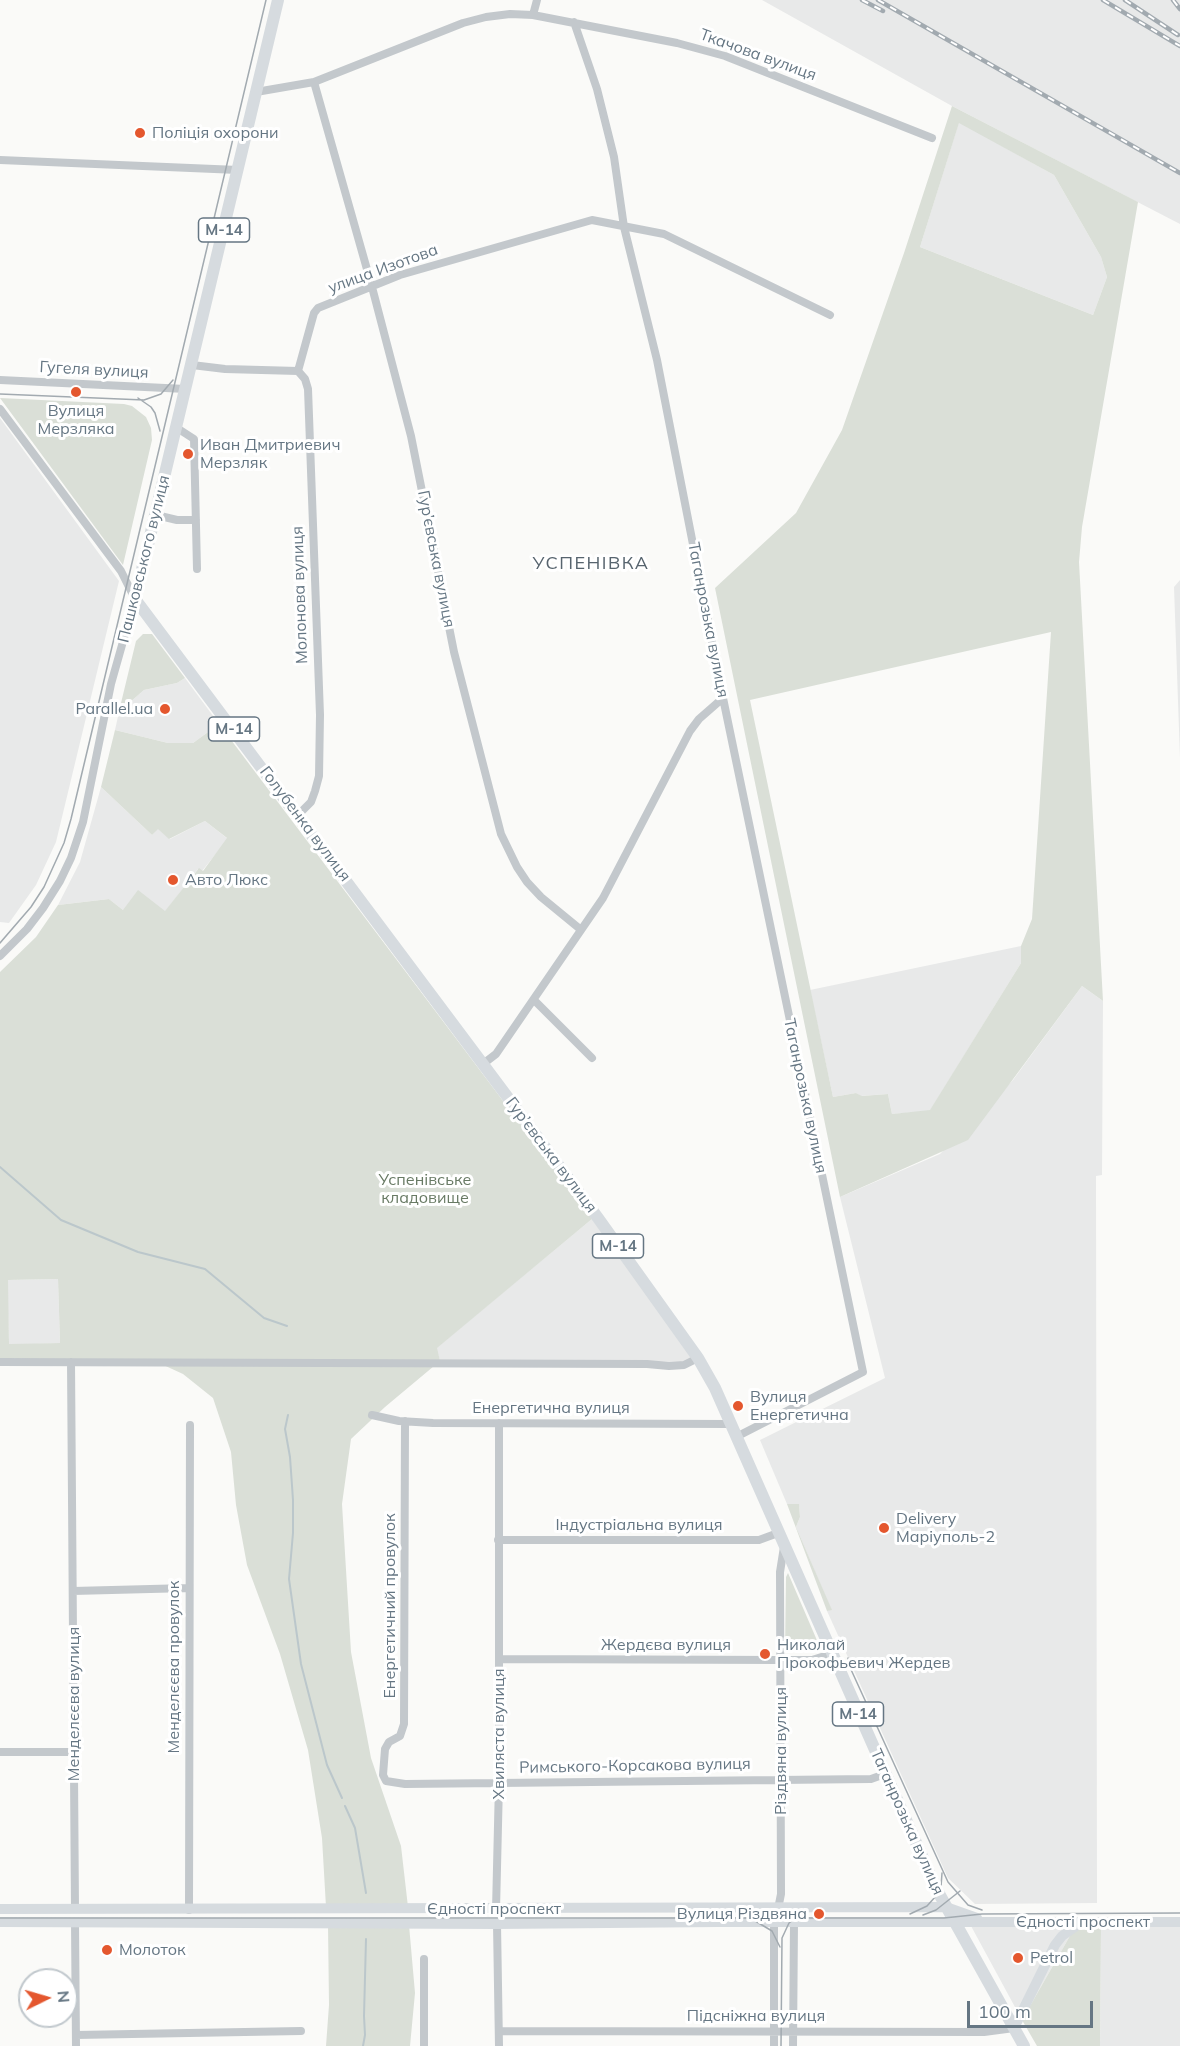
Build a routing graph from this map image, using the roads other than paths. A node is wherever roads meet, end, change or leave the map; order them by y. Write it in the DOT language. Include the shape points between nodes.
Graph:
graph roads {
  1 [pos="278,0"];
  2 [pos="537,0"];
  3 [pos="534,15"];
  4 [pos="574,22"];
  5 [pos="314,82"];
  6 [pos="256,92"];
  7 [pos="932,138"];
  8 [pos="0,160"];
  9 [pos="238,170"];
  10 [pos="624,227"];
  11 [pos="372,287"];
  12 [pos="830,315"];
  13 [pos="192,365"];
  14 [pos="298,371"];
  15 [pos="0,380"];
  16 [pos="186,389"];
  17 [pos="0,409"];
  18 [pos="177,428"];
  19 [pos="156,515"];
  20 [pos="196,520"];
  21 [pos="197,568"];
  22 [pos="135,599"];
  23 [pos="723,698"];
  24 [pos="298,815"];
  25 [pos="580,929"];
  26 [pos="0,956"];
  27 [pos="534,1000"];
  28 [pos="592,1058"];
  29 [pos="483,1064"];
  30 [pos="698,1358"];
  31 [pos="0,1362"];
  32 [pos="71,1362"];
  33 [pos="372,1415"];
  34 [pos="405,1421"];
  35 [pos="499,1423"];
  36 [pos="730,1424"];
  37 [pos="190,1425"];
  38 [pos="736,1437"];
  39 [pos="778,1533"];
  40 [pos="498,1540"];
  41 [pos="784,1546"];
  42 [pos="792,1566"];
  43 [pos="780,1572"];
  44 [pos="189,1588"];
  45 [pos="73,1591"];
  46 [pos="831,1654"];
  47 [pos="499,1659"];
  48 [pos="780,1660"];
  49 [pos="0,1752"];
  50 [pos="74,1752"];
  51 [pos="885,1774"];
  52 [pos="781,1780"];
  53 [pos="386,1781"];
  54 [pos="499,1783"];
  55 [pos="946,1907"];
  56 [pos="783,1909"];
  57 [pos="0,1910"];
  58 [pos="75,1910"];
  59 [pos="189,1910"];
  60 [pos="496,1910"];
  61 [pos="953,1921"];
  62 [pos="0,1922"];
  63 [pos="75,1922"];
  64 [pos="774,1922"];
  65 [pos="794,1922"];
  66 [pos="986,1922"];
  67 [pos="1082,1922"];
  68 [pos="1180,1922"];
  69 [pos="497,1924"];
  70 [pos="424,1959"];
  71 [pos="1014,2028"];
  72 [pos="301,2031"];
  73 [pos="499,2031"];
  74 [pos="774,2031"];
  75 [pos="793,2031"];
  76 [pos="76,2035"];
  77 [pos="76,2046"];
  78 [pos="424,2046"];
  79 [pos="499,2046"];
  80 [pos="774,2046"];
  81 [pos="793,2046"];
  82 [pos="1024,2046"];
  1 -- 6 [label="highway, Пашковського вулиця / М-14"];
  2 -- 3 [label="street"];
  3 -- 4 [label="street, Ткачова вулиця"];
  3 -- 5 [label="street, Ткачова вулиця" via="510,14 463,23"];
  4 -- 7 [label="street, Ткачова вулиця" via="725,56"];
  4 -- 10 [label="street, Таганрозька вулиця" via="597,89"];
  5 -- 6 [label="street, Ткачова вулиця"];
  5 -- 11 [label="street, Гур’євська вулиця"];
  6 -- 9 [label="highway, Пашковського вулиця / М-14"];
  8 -- 9 [label="street"];
  9 -- 13 [label="highway, Пашковського вулиця / М-14"];
  10 -- 11 [label="street, улица Изотова" via="602,221 583,222 400,275"];
  10 -- 12 [label="street, улица Изотова" via="664,234"];
  10 -- 23 [label="street, Таганрозька вулиця" via="657,360"];
  11 -- 14 [label="street, улица Изотова" via="315,310"];
  11 -- 25 [label="street, Гур’євська вулиця" via="411,436 456,663 501,834 527,882"];
  13 -- 14 [label="street"];
  13 -- 16 [label="highway, Пашковського вулиця / М-14"];
  14 -- 24 [label="street, Молонова вулиця" via="309,389 320,715 319,776 311,802"];
  15 -- 16 [label="street, Гугеля вулиця"];
  16 -- 18 [label="highway, Пашковського вулиця / М-14"];
  17 -- 22 [label="street, Голубенка вулиця" via="121,571"];
  18 -- 19 [label="highway, Пашковського вулиця / М-14"];
  18 -- 20 [label="street" via="194,439"];
  19 -- 20 [label="street"];
  19 -- 22 [label="highway, Пашковського вулиця / М-14"];
  20 -- 21 [label="street"];
  22 -- 24 [label="highway, Голубенка вулиця / М-14"];
  22 -- 26 [label="street, Пашковського вулиця" via="111,684 83,822 71,858 44,908"];
  23 -- 25 [label="street" via="690,731 614,879"];
  23 -- 38 [label="street, Таганрозька вулиця" via="862,1372"];
  24 -- 29 [label="highway, Голубенка вулиця / М-14"];
  25 -- 27 [label="street"];
  27 -- 28 [label="street"];
  27 -- 29 [label="street" via="496,1053"];
  29 -- 30 [label="highway, Гур’євська вулиця / М-14"];
  30 -- 32 [label="street" via="684,1365 669,1366"];
  30 -- 36 [label="highway, Гур’євська вулиця / М-14"];
  31 -- 32 [label="street"];
  32 -- 45 [label="street, Менделєєва вулиця"];
  33 -- 34 [label="street, Енергетична вулиця"];
  34 -- 35 [label="street, Енергетична вулиця"];
  34 -- 53 [label="street, Енергетичний провулок" via="405,1713 403,1731 385,1749"];
  35 -- 36 [label="street, Енергетична вулиця"];
  35 -- 40 [label="street, Хвиляста вулиця"];
  36 -- 38 [label="highway, Гур’євська вулиця / М-14"];
  37 -- 44 [label="street, Менделєєва провулок"];
  38 -- 39 [label="highway, Таганрозька вулиця / М-14"];
  39 -- 40 [label="street, Індустріальна вулиця" via="759,1540"];
  39 -- 41 [label="highway, Таганрозька вулиця / М-14"];
  40 -- 47 [label="street, Хвиляста вулиця"];
  41 -- 42 [label="highway, Таганрозька вулиця / М-14"];
  41 -- 43 [label="street, Різдвяна вулиця"];
  42 -- 43 [label="street"];
  42 -- 46 [label="highway, Таганрозька вулиця / М-14"];
  43 -- 48 [label="street, Різдвяна вулиця"];
  44 -- 45 [label="street"];
  44 -- 59 [label="street, Менделєєва провулок"];
  45 -- 50 [label="street, Менделєєва вулиця"];
  46 -- 48 [label="street, Жердєва вулиця" via="812,1660"];
  46 -- 51 [label="highway, Таганрозька вулиця / М-14"];
  47 -- 48 [label="street, Жердєва вулиця"];
  47 -- 54 [label="street, Хвиляста вулиця"];
  48 -- 52 [label="street, Різдвяна вулиця"];
  49 -- 50 [label="street"];
  50 -- 58 [label="street, Менделєєва вулиця"];
  51 -- 52 [label="street, Римського-Корсакова вулиця" via="871,1779"];
  51 -- 55 [label="highway, Таганрозька вулиця / М-14"];
  52 -- 54 [label="street, Римського-Корсакова вулиця"];
  52 -- 56 [label="street, Різдвяна вулиця"];
  53 -- 54 [label="street, Римського-Корсакова вулиця"];
  54 -- 60 [label="street, Хвиляста вулиця"];
  55 -- 56 [label="main road, Єдності проспект"];
  55 -- 61 [label="highway, Таганрозька вулиця / М-14"];
  55 -- 66 [label="main road, Єдності проспект"];
  56 -- 60 [label="main road, Єдності проспект"];
  56 -- 64 [label="main road, Різдвяна вулиця"];
  56 -- 65 [label="main road"];
  57 -- 58 [label="main road, Єдності проспект"];
  58 -- 59 [label="main road, Єдності проспект"];
  58 -- 63 [label="main road, Менделєєва вулиця"];
  59 -- 60 [label="main road, Єдності проспект"];
  60 -- 69 [label="main road, Хвиляста вулиця"];
  61 -- 65 [label="main road, Єдності проспект"];
  61 -- 66 [label="main road, Єдності проспект"];
  61 -- 71 [label="highway, Таганрозька вулиця / М-14"];
  62 -- 63 [label="main road, Єдності проспект"];
  63 -- 69 [label="main road, Єдності проспект"];
  63 -- 76 [label="street, Менделєєва вулиця"];
  64 -- 65 [label="main road, Єдності проспект"];
  64 -- 69 [label="main road, Єдності проспект"];
  64 -- 74 [label="street, Різдвяна вулиця"];
  65 -- 75 [label="street"];
  66 -- 67 [label="main road, Єдності проспект"];
  67 -- 68 [label="main road, Єдності проспект"];
  67 -- 71 [label="main road" via="1055,1945"];
  69 -- 73 [label="street, Хвиляста вулиця"];
  70 -- 78 [label="street"];
  71 -- 75 [label="street, Підсніжна вулиця" via="984,2032"];
  71 -- 82 [label="highway, Таганрозька вулиця / М-14"];
  72 -- 76 [label="street"];
  73 -- 74 [label="street, Підсніжна вулиця"];
  73 -- 79 [label="street, Хвиляста вулиця"];
  74 -- 75 [label="street, Підсніжна вулиця"];
  74 -- 80 [label="street, Різдвяна вулиця"];
  75 -- 81 [label="street"];
  76 -- 77 [label="street, Менделєєва вулиця"];
}
